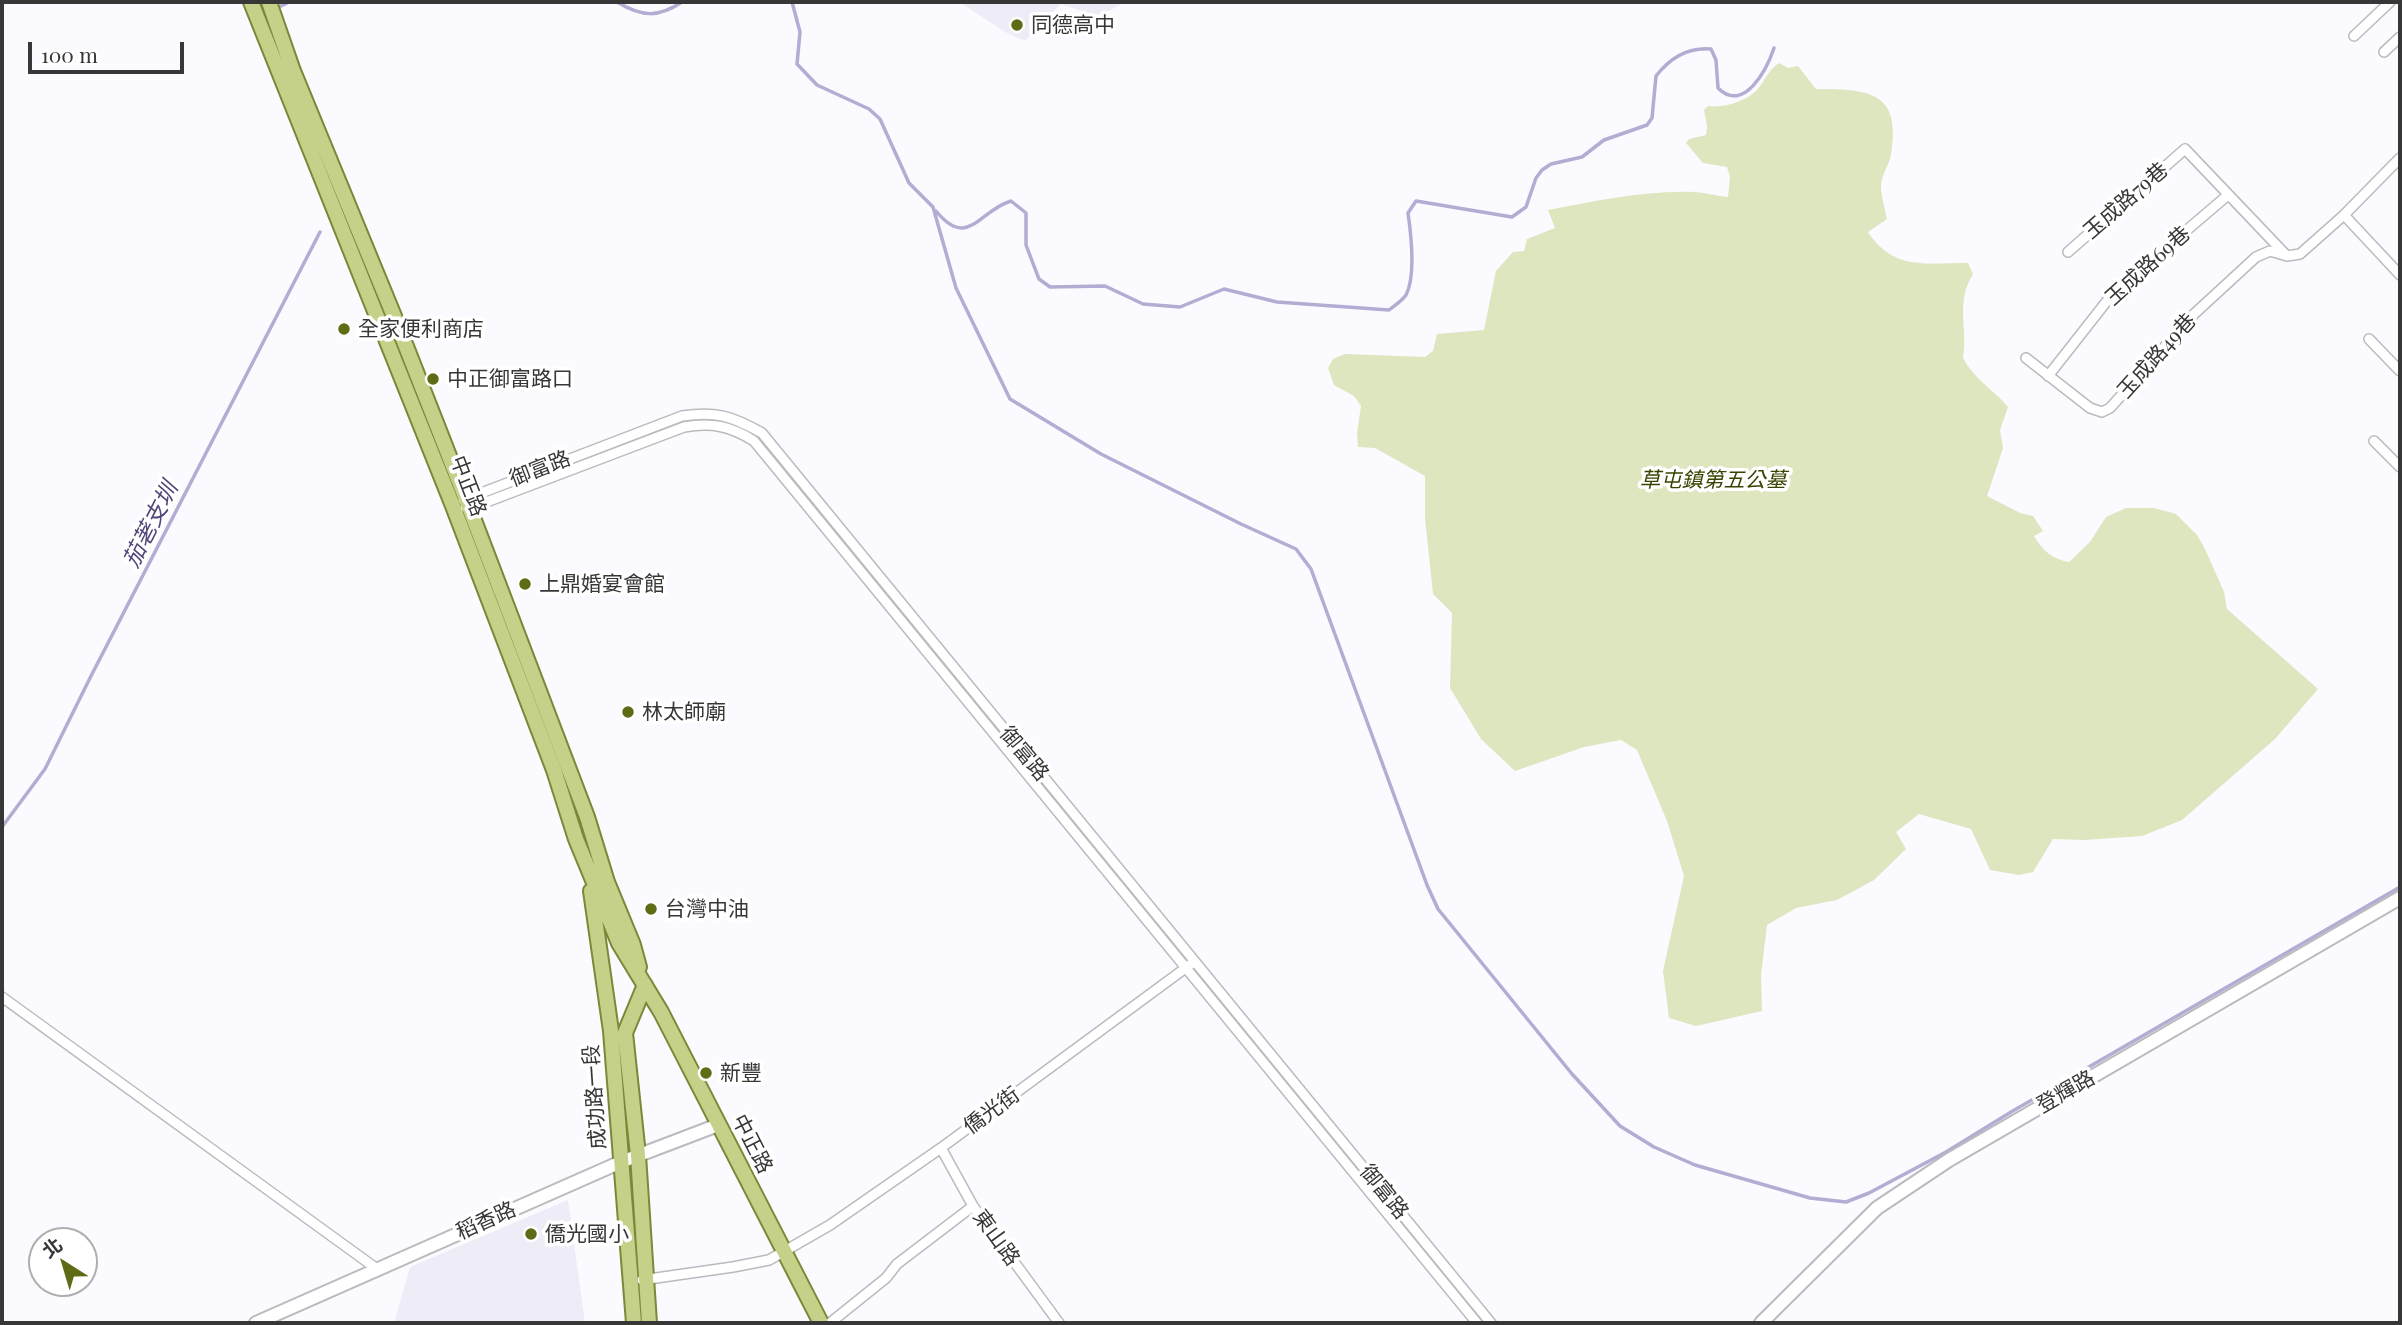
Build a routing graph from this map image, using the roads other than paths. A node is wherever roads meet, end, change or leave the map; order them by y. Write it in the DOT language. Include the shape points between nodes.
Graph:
graph roads {
  1 [pos="251,2"];
  2 [pos="269,2"];
  3 [pos="2390,2"];
  4 [pos="2354,36"];
  5 [pos="2400,37"];
  6 [pos="2384,52"];
  7 [pos="2400,158"];
  8 [pos="2228,195"];
  9 [pos="2344,215"];
  10 [pos="2068,252"];
  11 [pos="2287,256"];
  12 [pos="2400,275"];
  13 [pos="2369,339"];
  14 [pos="2026,358"];
  15 [pos="2400,371"];
  16 [pos="2048,376"];
  17 [pos="2374,441"];
  18 [pos="2400,467"];
  19 [pos="463,504"];
  20 [pos="588,869"];
  21 [pos="2400,898"];
  22 [pos="1191,964"];
  23 [pos="645,985"];
  24 [pos="2,997"];
  25 [pos="718,1125"];
  26 [pos="941,1148"];
  27 [pos="638,1155"];
  28 [pos="621,1162"];
  29 [pos="973,1206"];
  30 [pos="783,1252"];
  31 [pos="377,1269"];
  32 [pos="638,1280"];
  33 [pos="256,1323"];
  34 [pos="634,1323"];
  35 [pos="649,1323"];
  36 [pos="821,1323"];
  37 [pos="830,1323"];
  38 [pos="1059,1323"];
  39 [pos="1477,1323"];
  40 [pos="1491,1323"];
  41 [pos="1760,1323"];
  1 -- 19 [label="main road, 中正路"];
  2 -- 19 [label="main road, 中正路" via="394,313"];
  3 -- 4 [label="street"];
  5 -- 6 [label="street"];
  7 -- 9 [label="street"];
  8 -- 10 [label="street, 玉成路79巷" via="2185,149"];
  8 -- 11 [label="street"];
  8 -- 16 [label="street, 玉成路69巷" via="2115,292"];
  9 -- 11 [label="street" via="2300,254"];
  9 -- 12 [label="street"];
  11 -- 16 [label="street, 玉成路49巷" via="2270,251 2256,257 2193,315 2110,408 2102,412 2090,408"];
  13 -- 15 [label="street"];
  14 -- 16 [label="street, 玉成路49巷"];
  17 -- 18 [label="street"];
  19 -- 20 [label="main road, 中正路"];
  19 -- 22 [label="street, 御富路" via="684,427 703,424 738,430 754,441"];
  19 -- 23 [label="main road, 中正路" via="587,817"];
  20 -- 23 [label="main road, 中正路" via="619,943"];
  20 -- 28 [label="main road, 成功路一段" via="611,1031"];
  21 -- 41 [label="street, 登輝路" via="1893,1196"];
  22 -- 26 [label="street, 僑光街"];
  22 -- 39 [label="street, 御富路" via="1283,1089"];
  22 -- 40 [label="street, 御富路"];
  23 -- 25 [label="main road, 中正路"];
  23 -- 27 [label="main road, 成功路一段" via="625,1033"];
  24 -- 31 [label="street"];
  25 -- 27 [label="street, 稻香路"];
  25 -- 30 [label="main road, 中正路"];
  26 -- 29 [label="street, 東山路"];
  26 -- 30 [label="street, 僑光街"];
  27 -- 28 [label="street, 稻香路"];
  27 -- 32 [label="main road, 成功路一段"];
  28 -- 31 [label="street, 稻香路"];
  28 -- 32 [label="main road, 成功路一段"];
  29 -- 37 [label="street"];
  29 -- 38 [label="street, 東山路"];
  30 -- 32 [label="street, 僑光街" via="769,1260 733,1267"];
  30 -- 36 [label="main road, 中正路"];
  31 -- 33 [label="street, 稻香路"];
  32 -- 34 [label="main road, 成功路一段"];
  32 -- 35 [label="main road, 成功路一段"];
}
